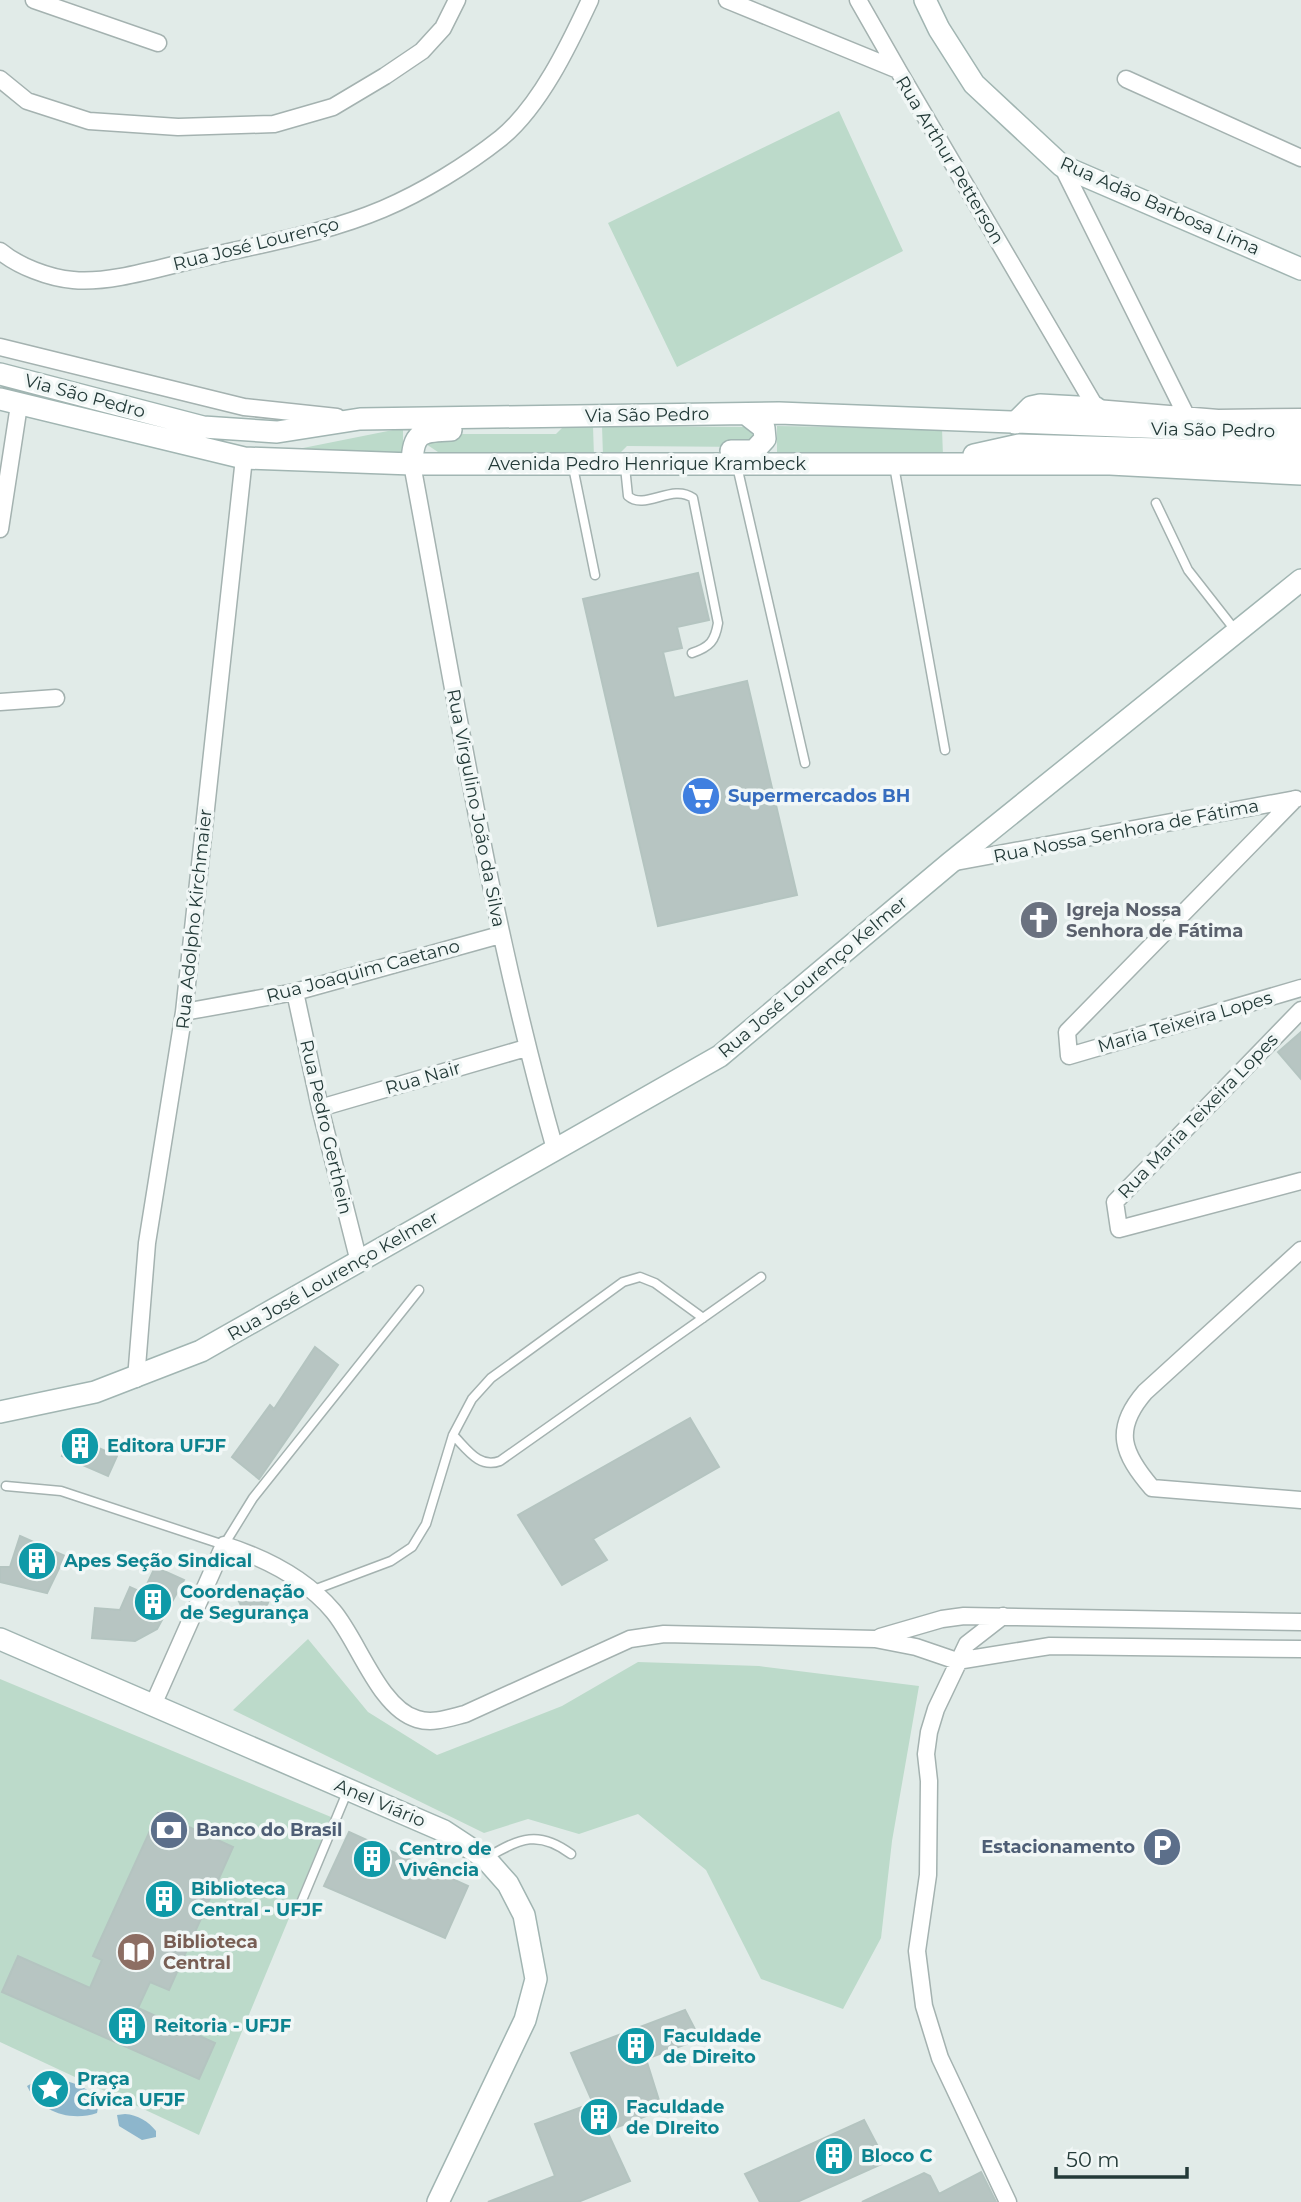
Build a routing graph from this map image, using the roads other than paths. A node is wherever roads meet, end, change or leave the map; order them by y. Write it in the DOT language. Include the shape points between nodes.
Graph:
graph roads {
  1 [pos="34,0"];
  2 [pos="457,0"];
  3 [pos="590,0"];
  4 [pos="727,0"];
  5 [pos="858,0"];
  6 [pos="925,0"];
  7 [pos="158,43"];
  8 [pos="898,70"];
  9 [pos="0,79"];
  10 [pos="1126,79"];
  11 [pos="1301,158"];
  12 [pos="1062,166"];
  13 [pos="0,251"];
  14 [pos="1301,269"];
  15 [pos="0,347"];
  16 [pos="0,374"];
  17 [pos="9,402"];
  18 [pos="1096,408"];
  19 [pos="1185,413"];
  20 [pos="746,414"];
  21 [pos="561,416"];
  22 [pos="1301,417"];
  23 [pos="360,419"];
  24 [pos="1015,423"];
  25 [pos="1301,433"];
  26 [pos="1301,453"];
  27 [pos="244,458"];
  28 [pos="624,463"];
  29 [pos="894,463"];
  30 [pos="952,463"];
  31 [pos="412,464"];
  32 [pos="572,464"];
  33 [pos="737,464"];
  34 [pos="1301,474"];
  35 [pos="1156,502"];
  36 [pos="0,529"];
  37 [pos="595,575"];
  38 [pos="1301,580"];
  39 [pos="1236,630"];
  40 [pos="692,653"];
  41 [pos="56,698"];
  42 [pos="0,702"];
  43 [pos="945,750"];
  44 [pos="805,763"];
  45 [pos="1298,797"];
  46 [pos="950,863"];
  47 [pos="500,935"];
  48 [pos="1301,988"];
  49 [pos="295,992"];
  50 [pos="1301,1010"];
  51 [pos="184,1012"];
  52 [pos="526,1048"];
  53 [pos="320,1108"];
  54 [pos="555,1149"];
  55 [pos="1301,1181"];
  56 [pos="1301,1250"];
  57 [pos="359,1262"];
  58 [pos="761,1277"];
  59 [pos="419,1290"];
  60 [pos="703,1318"];
  61 [pos="132,1380"];
  62 [pos="0,1396"];
  63 [pos="0,1412"];
  64 [pos="453,1435"];
  65 [pos="6,1486"];
  66 [pos="1301,1500"];
  67 [pos="224,1545"];
  68 [pos="311,1591"];
  69 [pos="1003,1616"];
  70 [pos="1130,1618"];
  71 [pos="1301,1622"];
  72 [pos="0,1639"];
  73 [pos="875,1639"];
  74 [pos="1128,1646"];
  75 [pos="1301,1649"];
  76 [pos="957,1661"];
  77 [pos="153,1705"];
  78 [pos="348,1790"];
  79 [pos="571,1854"];
  80 [pos="485,1858"];
  81 [pos="298,1910"];
  82 [pos="438,2202"];
  83 [pos="1008,2202"];
  1 -- 7 [label="street"];
  2 -- 9 [label="street" via="443,28 422,51 333,107 274,124 178,127 89,121 27,102"];
  3 -- 13 [label="street, Rua José Lourenço" via="564,55 504,136 470,161 383,209 299,236 131,275 73,280 15,263"];
  4 -- 8 [label="street, Rua Arthur Petterson"];
  5 -- 8 [label="street"];
  6 -- 12 [label="main road, Rua Adão Barbosa Lima" via="974,84"];
  8 -- 18 [label="street, Rua Arthur Petterson"];
  10 -- 11 [label="street"];
  12 -- 14 [label="main road, Rua Adão Barbosa Lima"];
  12 -- 19 [label="street"];
  15 -- 23 [label="street" via="244,407"];
  16 -- 23 [label="main road, Via São Pedro" via="203,426 276,432"];
  17 -- 27 [label="main road, Avenida Pedro Henrique Krambeck"];
  17 -- 36 [label="street"];
  18 -- 19 [label="street"];
  18 -- 24 [label="main road" via="1041,405 1031,407"];
  19 -- 22 [label="street" via="1218,418"];
  20 -- 21 [label="main road, Via São Pedro"];
  20 -- 24 [label="main road, Via São Pedro"];
  20 -- 28 [label="main road" via="764,428 765,439 754,451 641,454"];
  21 -- 23 [label="main road, Via São Pedro"];
  21 -- 31 [label="main road" via="550,427 428,430 414,440"];
  24 -- 25 [label="main road, Via São Pedro"];
  26 -- 30 [label="main road, Via São Pedro" via="1019,445"];
  27 -- 31 [label="main road, Avenida Pedro Henrique Krambeck"];
  27 -- 51 [label="street, Rua Adolpho Kirchmaier"];
  28 -- 32 [label="main road, Avenida Pedro Henrique Krambeck"];
  28 -- 33 [label="main road, Avenida Pedro Henrique Krambeck"];
  28 -- 40 [label="lane" via="628,496 637,502 663,494 684,493 693,498 718,623 710,645"];
  29 -- 30 [label="main road, Avenida Pedro Henrique Krambeck"];
  29 -- 33 [label="main road, Avenida Pedro Henrique Krambeck"];
  29 -- 43 [label="lane"];
  30 -- 34 [label="main road, Avenida Pedro Henrique Krambeck" via="1110,464"];
  31 -- 32 [label="main road, Avenida Pedro Henrique Krambeck"];
  31 -- 47 [label="street, Rua Virgulino João da Silva"];
  32 -- 37 [label="lane"];
  33 -- 44 [label="lane"];
  35 -- 39 [label="lane" via="1188,570"];
  38 -- 39 [label="main road, Rua José Lourenço Kelmer"];
  39 -- 46 [label="main road, Rua José Lourenço Kelmer"];
  41 -- 42 [label="street"];
  45 -- 46 [label="street, Rua Nossa Senhora de Fátima"];
  45 -- 48 [label="street, Maria Teixeira Lopes" via="1067,1032 1069,1056"];
  46 -- 54 [label="main road, Rua José Lourenço Kelmer" via="720,1056"];
  47 -- 49 [label="street, Rua Joaquim Caetano"];
  47 -- 52 [label="street, Rua Virgulino João da Silva"];
  49 -- 51 [label="street, Rua Joaquim Caetano"];
  49 -- 53 [label="street, Rua Pedro Gerthein"];
  50 -- 55 [label="street, Rua Maria Teixeira Lopes" via="1115,1202 1119,1229"];
  51 -- 61 [label="street, Rua Adolpho Kirchmaier" via="147,1243"];
  52 -- 53 [label="street, Rua Nair"];
  52 -- 54 [label="street, Rua Virgulino João da Silva"];
  53 -- 57 [label="street, Rua Pedro Gerthein"];
  54 -- 57 [label="main road, Rua José Lourenço Kelmer"];
  56 -- 66 [label="street" via="1131,1407 1124,1424 1130,1462 1152,1488"];
  57 -- 61 [label="main road, Rua José Lourenço Kelmer" via="201,1351"];
  58 -- 60 [label="lane"];
  59 -- 67 [label="lane" via="253,1498"];
  60 -- 64 [label="lane" via="500,1461 490,1465 479,1461"];
  60 -- 64 [label="lane" via="655,1283 640,1278 623,1282 491,1378 472,1399"];
  61 -- 62 [label="main road, Rua José Lourenço Kelmer" via="92,1380"];
  61 -- 63 [label="main road, Rua José Lourenço Kelmer"];
  64 -- 68 [label="lane" via="426,1524 412,1546 391,1561"];
  65 -- 67 [label="lane" via="61,1491"];
  67 -- 68 [label="street" via="263,1558"];
  67 -- 77 [label="street"];
  68 -- 73 [label="street" via="352,1637 375,1680 397,1707 417,1719 440,1721 631,1639"];
  69 -- 70 [label="street"];
  69 -- 73 [label="street" via="942,1619"];
  69 -- 76 [label="street" via="967,1644"];
  70 -- 71 [label="street"];
  70 -- 74 [label="street"];
  72 -- 77 [label="main road, Anel Viário"];
  73 -- 76 [label="street"];
  74 -- 75 [label="street"];
  74 -- 76 [label="street" via="1050,1646"];
  76 -- 83 [label="street" via="929,1732 930,1839 916,1951 924,2006 940,2057"];
  77 -- 78 [label="main road, Anel Viário"];
  78 -- 80 [label="main road, Anel Viário" via="444,1830"];
  78 -- 81 [label="lane"];
  79 -- 80 [label="lane" via="555,1842 534,1838 512,1842"];
  80 -- 82 [label="main road, Anel Viário" via="508,1884 524,1914 536,1979 525,2020"];
}
